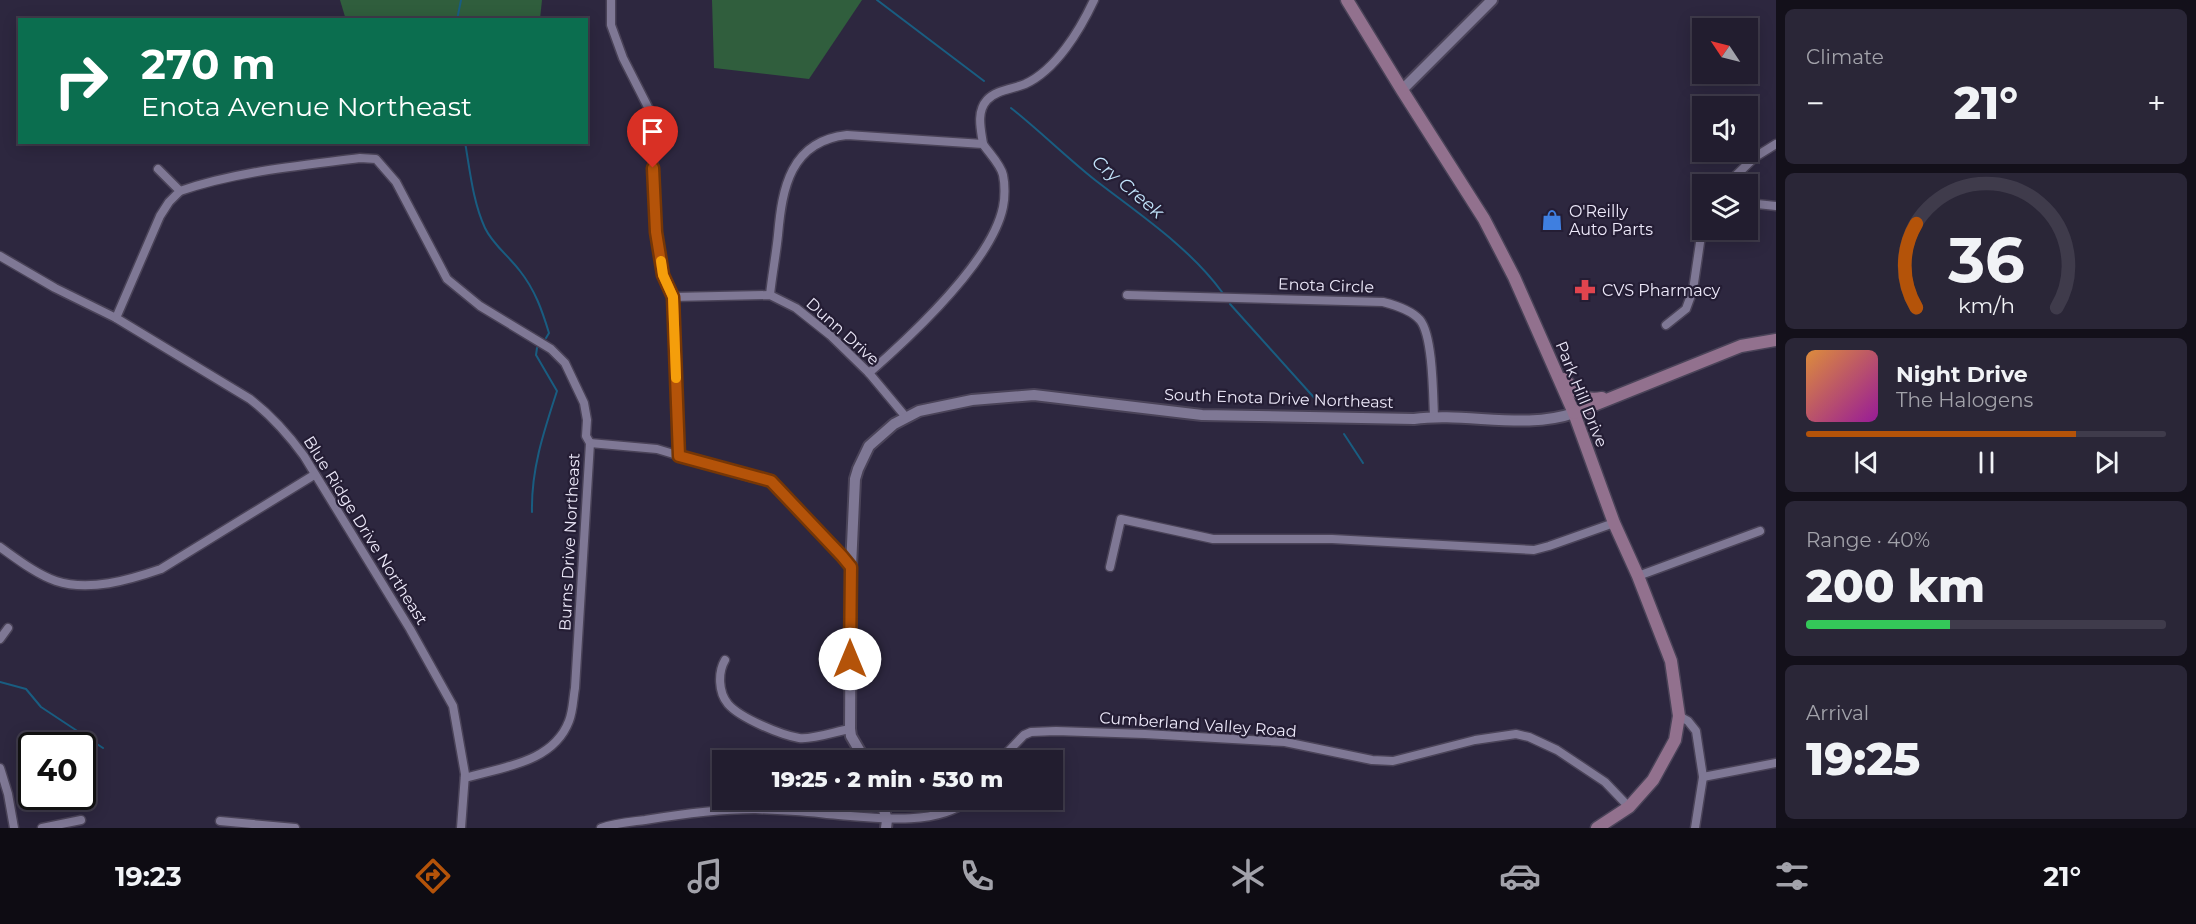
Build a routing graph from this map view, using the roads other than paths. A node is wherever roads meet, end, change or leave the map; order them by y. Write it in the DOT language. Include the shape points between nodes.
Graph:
graph roads {
  1 [pos="611,0"];
  2 [pos="1094,0"];
  3 [pos="1347,0"];
  4 [pos="1492,0"];
  5 [pos="1402,90"];
  6 [pos="983,144"];
  7 [pos="1776,144"];
  8 [pos="158,169"];
  9 [pos="1737,174"];
  10 [pos="180,191"];
  11 [pos="1758,204"];
  12 [pos="1776,206"];
  13 [pos="1700,240"];
  14 [pos="0,256"];
  15 [pos="770,295"];
  16 [pos="1127,295"];
  17 [pos="673,297"];
  18 [pos="116,318"];
  19 [pos="1666,325"];
  20 [pos="1776,340"];
  21 [pos="1556,372"];
  22 [pos="869,373"];
  23 [pos="1615,395"];
  24 [pos="1574,413"];
  25 [pos="905,417"];
  26 [pos="1434,417"];
  27 [pos="590,443"];
  28 [pos="679,456"];
  29 [pos="314,475"];
  30 [pos="1614,523"];
  31 [pos="1760,531"];
  32 [pos="0,547"];
  33 [pos="851,567"];
  34 [pos="1110,567"];
  35 [pos="1638,576"];
  36 [pos="8,628"];
  37 [pos="0,639"];
  38 [pos="725,660"];
  39 [pos="1679,716"];
  40 [pos="850,729"];
  41 [pos="859,750"];
  42 [pos="1010,750"];
  43 [pos="1776,763"];
  44 [pos="0,768"];
  45 [pos="1703,777"];
  46 [pos="465,778"];
  47 [pos="1629,807"];
  48 [pos="952,810"];
  49 [pos="662,817"];
  50 [pos="81,820"];
  51 [pos="220,821"];
  52 [pos="886,824"];
  53 [pos="14,828"];
  54 [pos="42,828"];
  55 [pos="295,828"];
  56 [pos="461,828"];
  57 [pos="601,828"];
  58 [pos="661,828"];
  59 [pos="1597,828"];
  60 [pos="1695,828"];
  1 -- 17 [label="street" via="610,25 651,112 656,232 663,275"];
  2 -- 6 [label="street" via="1054,63 1027,83 986,101 980,117"];
  3 -- 5 [label="main road, Park Hill Drive"];
  4 -- 5 [label="street"];
  5 -- 21 [label="main road, Park Hill Drive" via="1484,219"];
  6 -- 15 [label="street" via="847,135 830,138 811,149 785,183"];
  6 -- 22 [label="street" via="1003,173 1004,205 988,241 920,327"];
  7 -- 9 [label="street"];
  8 -- 10 [label="street"];
  10 -- 18 [label="street" via="160,216"];
  10 -- 27 [label="street, Burns Drive Northeast" via="249,173 376,159 396,182 447,279 480,306 551,349 566,363 584,403"];
  11 -- 12 [label="street"];
  13 -- 19 [label="street" via="1686,309"];
  14 -- 18 [label="street, Blue Ridge Drive Northeast"];
  15 -- 17 [label="street, Dunn Drive"];
  15 -- 22 [label="street, Dunn Drive" via="796,308"];
  16 -- 26 [label="street, Enota Circle" via="1383,302 1396,306 1419,318 1424,326"];
  17 -- 28 [label="street"];
  18 -- 29 [label="street, Blue Ridge Drive Northeast" via="269,414 286,431"];
  20 -- 23 [label="main road, South Enota Drive Northeast" via="1741,346"];
  21 -- 23 [label="main road" via="1580,395 1596,399"];
  21 -- 24 [label="main road, Park Hill Drive"];
  22 -- 25 [label="street, Dunn Drive"];
  23 -- 24 [label="main road, South Enota Drive Northeast"];
  24 -- 26 [label="street, South Enota Drive Northeast" via="1549,420"];
  24 -- 30 [label="main road, Park Hill Drive"];
  25 -- 26 [label="street, South Enota Drive Northeast" via="972,399 1034,395 1202,415"];
  25 -- 33 [label="street, South Enota Drive Northeast" via="869,446 858,468"];
  27 -- 28 [label="street" via="657,449"];
  27 -- 46 [label="street, Burns Drive Northeast" via="570,721 562,734 533,758"];
  28 -- 33 [label="street" via="771,481"];
  29 -- 32 [label="street" via="161,568 140,576 86,586 70,585 37,572"];
  29 -- 46 [label="street, Blue Ridge Drive Northeast" via="453,706"];
  30 -- 34 [label="street" via="1534,550 1332,538 1213,539 1121,519"];
  30 -- 35 [label="main road, Park Hill Drive"];
  31 -- 35 [label="street"];
  33 -- 40 [label="street, South Enota Drive Northeast"];
  35 -- 39 [label="main road, Park Hill Drive" via="1671,661"];
  36 -- 37 [label="street"];
  38 -- 40 [label="street" via="720,669 723,696 734,709 763,726 801,738"];
  39 -- 45 [label="street" via="1696,731"];
  39 -- 47 [label="main road" via="1675,740 1663,765"];
  40 -- 41 [label="street"];
  42 -- 47 [label="street, Cumberland Valley Road" via="1031,732 1056,731 1285,742 1393,761 1516,734 1557,750 1605,782"];
  43 -- 45 [label="street"];
  44 -- 53 [label="street"];
  45 -- 60 [label="street"];
  46 -- 56 [label="street, Blue Ridge Drive Northeast"];
  47 -- 59 [label="main road"];
  48 -- 52 [label="street"];
  49 -- 52 [label="street" via="754,809"];
  49 -- 57 [label="street"];
  49 -- 58 [label="street"];
  50 -- 54 [label="street"];
  51 -- 55 [label="street"];
}
